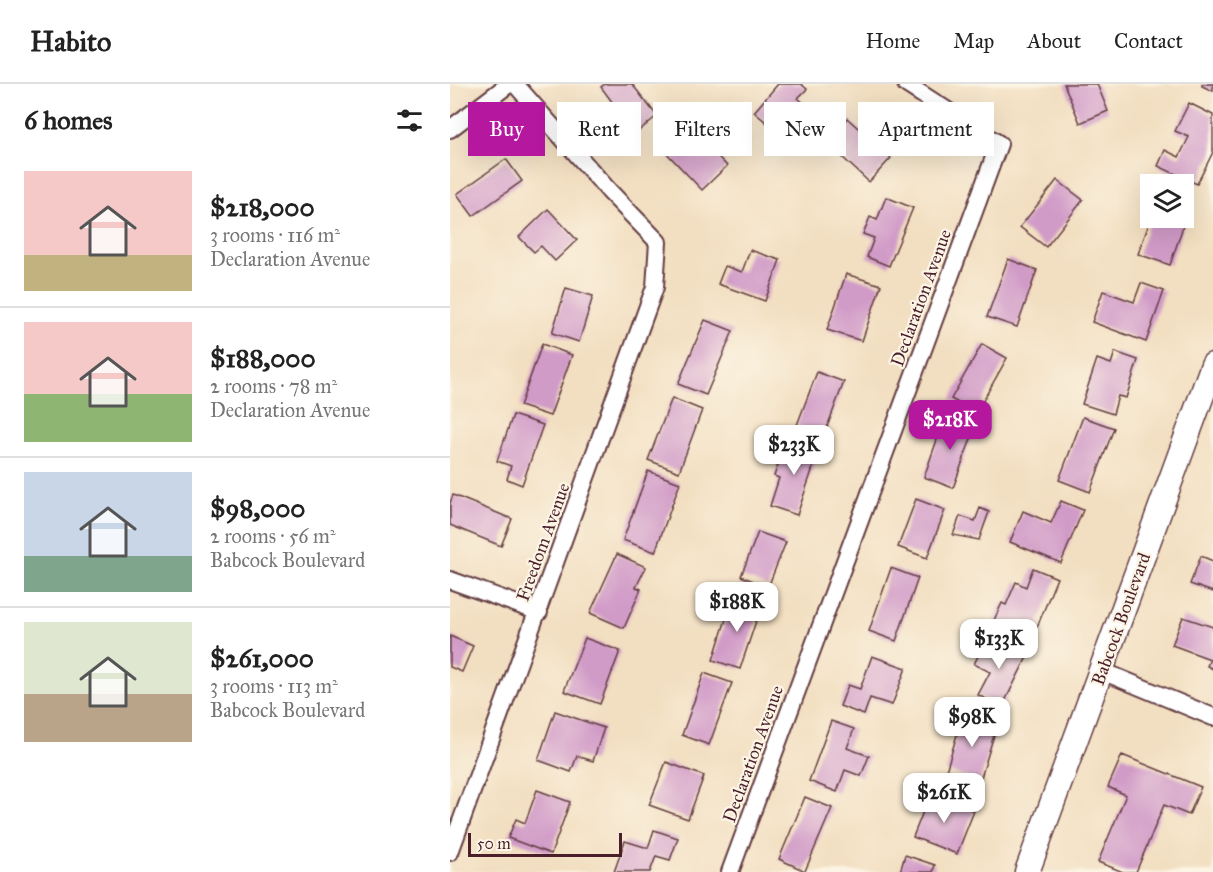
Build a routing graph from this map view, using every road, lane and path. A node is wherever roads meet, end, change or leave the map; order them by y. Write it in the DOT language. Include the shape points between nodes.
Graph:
graph roads {
  1 [pos="509,84"];
  2 [pos="515,84"];
  3 [pos="906,84"];
  4 [pos="450,129"];
  5 [pos="1213,365"];
  6 [pos="450,580"];
  7 [pos="539,612"];
  8 [pos="1102,671"];
  9 [pos="1213,717"];
  10 [pos="450,852"];
  11 [pos="730,872"];
  12 [pos="1027,872"];
  1 -- 4 [label="street"];
  2 -- 7 [label="street, Freedom Avenue" via="658,242 655,287"];
  3 -- 11 [label="street, Declaration Avenue" via="999,144"];
  5 -- 8 [label="street, Babcock Boulevard"];
  6 -- 7 [label="street"];
  7 -- 10 [label="street, Freedom Avenue"];
  8 -- 9 [label="street"];
  8 -- 12 [label="street, Babcock Boulevard"];
}
